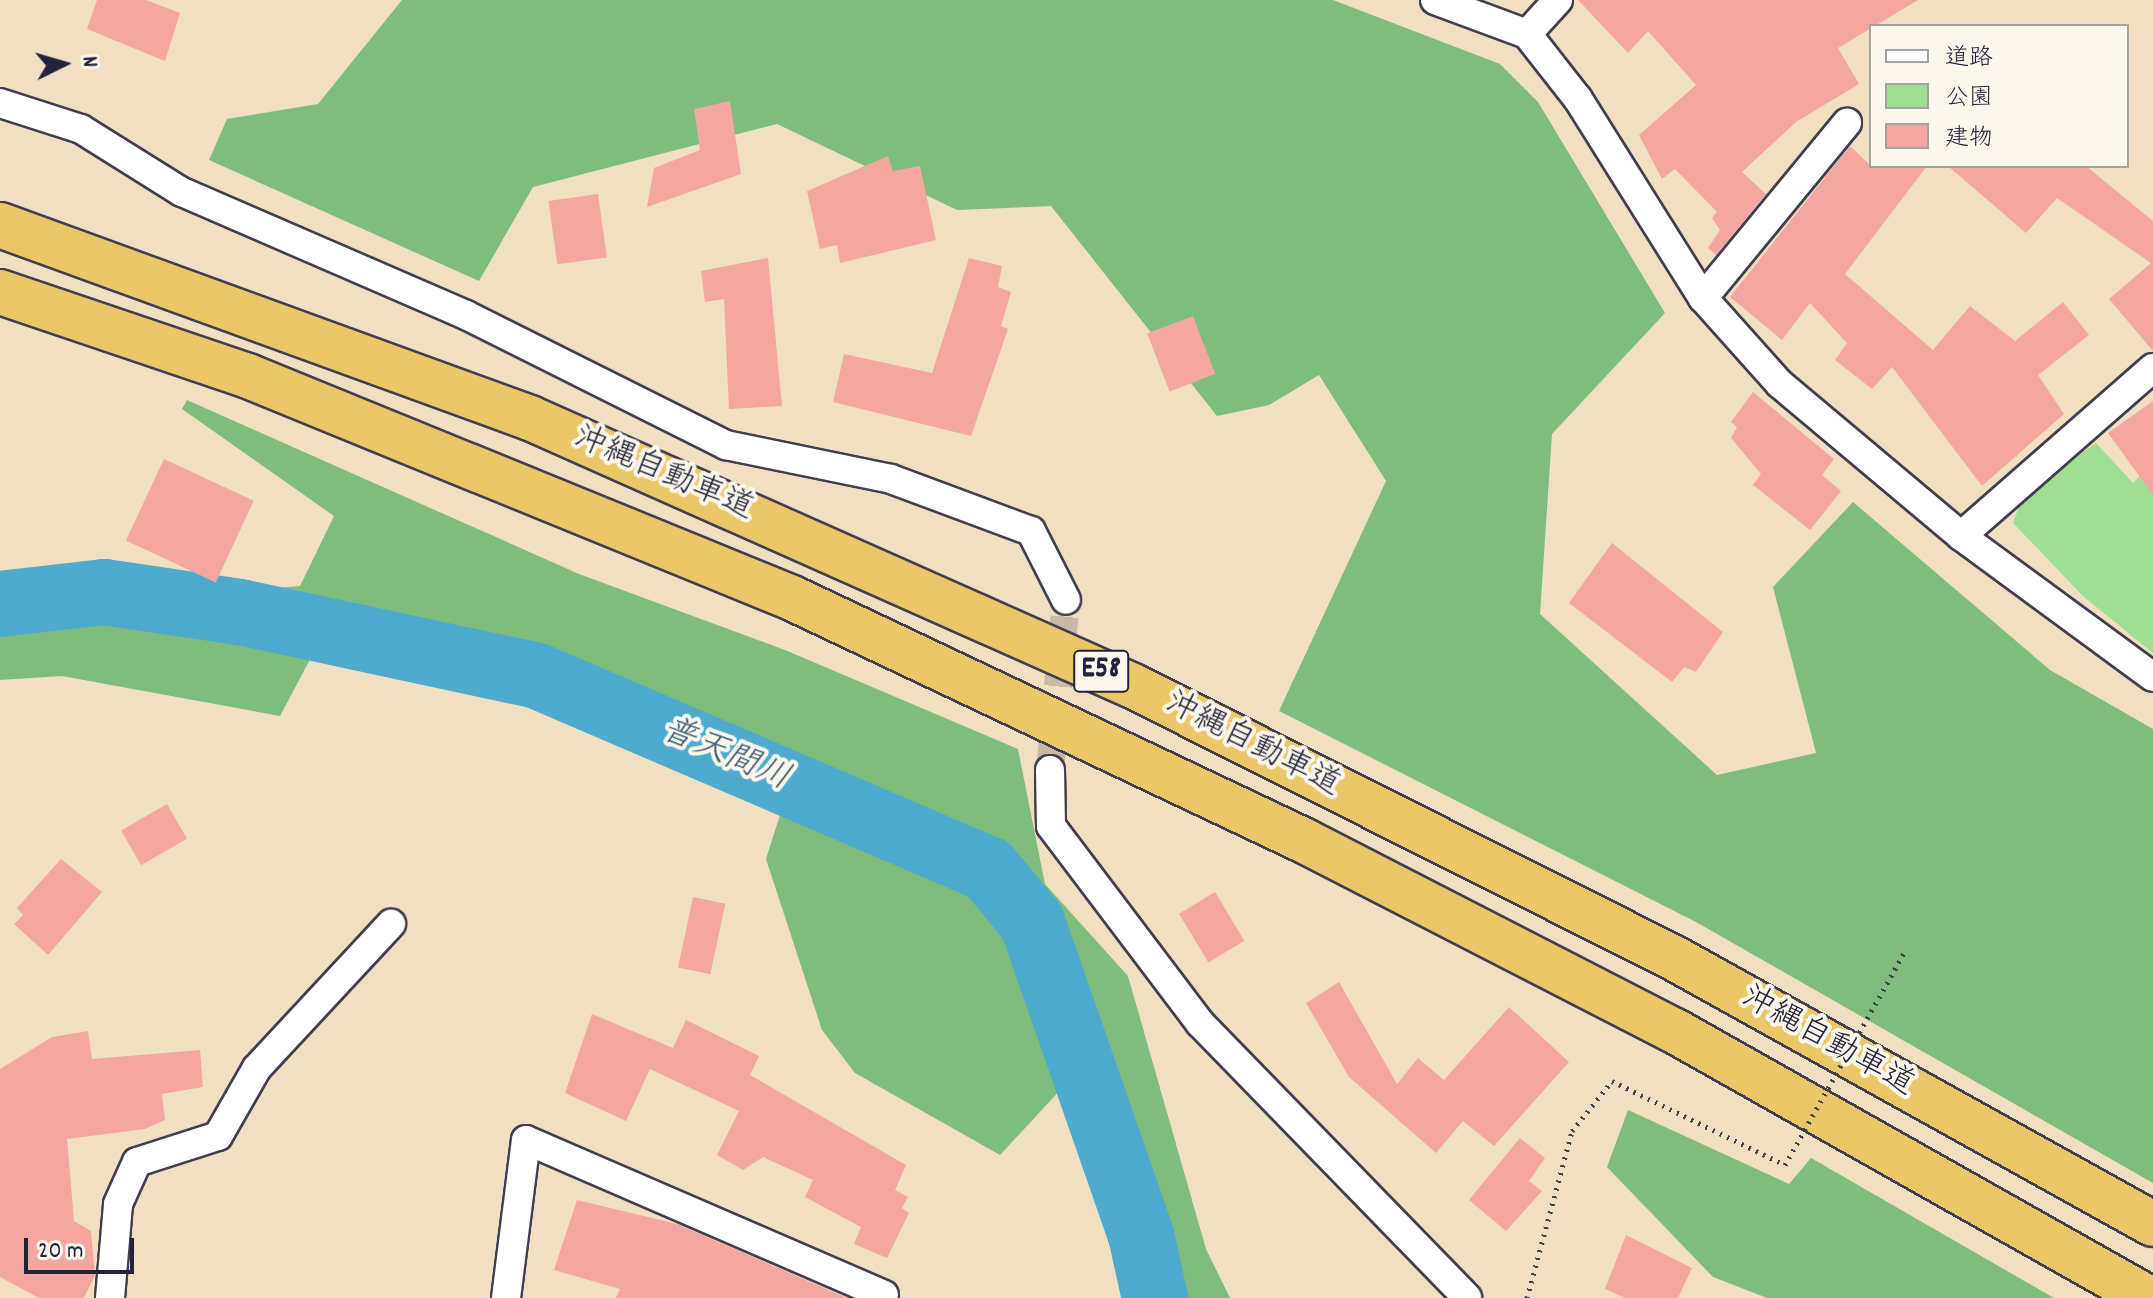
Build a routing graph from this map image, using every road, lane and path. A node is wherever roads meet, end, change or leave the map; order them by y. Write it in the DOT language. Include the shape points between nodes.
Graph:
graph roads {
  1 [pos="1435,0"];
  2 [pos="1558,0"];
  3 [pos="1527,34"];
  4 [pos="0,103"];
  5 [pos="1847,123"];
  6 [pos="0,225"];
  7 [pos="0,292"];
  8 [pos="1703,298"];
  9 [pos="2153,368"];
  10 [pos="1961,536"];
  11 [pos="1066,600"];
  12 [pos="2153,677"];
  13 [pos="1050,770"];
  14 [pos="391,924"];
  15 [pos="1905,951"];
  16 [pos="2153,1224"];
  17 [pos="884,1295"];
  18 [pos="110,1298"];
  19 [pos="506,1298"];
  20 [pos="1467,1298"];
  21 [pos="1527,1298"];
  22 [pos="2148,1298"];
  1 -- 3 [label="street"];
  2 -- 3 [label="street"];
  3 -- 8 [label="street" via="1578,99"];
  4 -- 11 [label="street" via="81,129 182,192 466,315 726,445 891,479 1031,531"];
  5 -- 8 [label="street"];
  6 -- 16 [label="highway, 沖縄自動車道 / E58" via="530,418 1119,680 1674,958"];
  7 -- 22 [label="highway, 沖縄自動車道 / E58" via="248,376 792,598 1305,841 1661,1024"];
  8 -- 10 [label="street" via="1780,384"];
  9 -- 10 [label="street"];
  10 -- 12 [label="street"];
  13 -- 20 [label="street" via="1051,826 1200,1023"];
  14 -- 18 [label="street" via="257,1068 218,1136 137,1162 118,1204"];
  15 -- 21 [label="path, bridge" via="1785,1165 1612,1081 1572,1131"];
  17 -- 19 [label="street" via="526,1140"];
}
